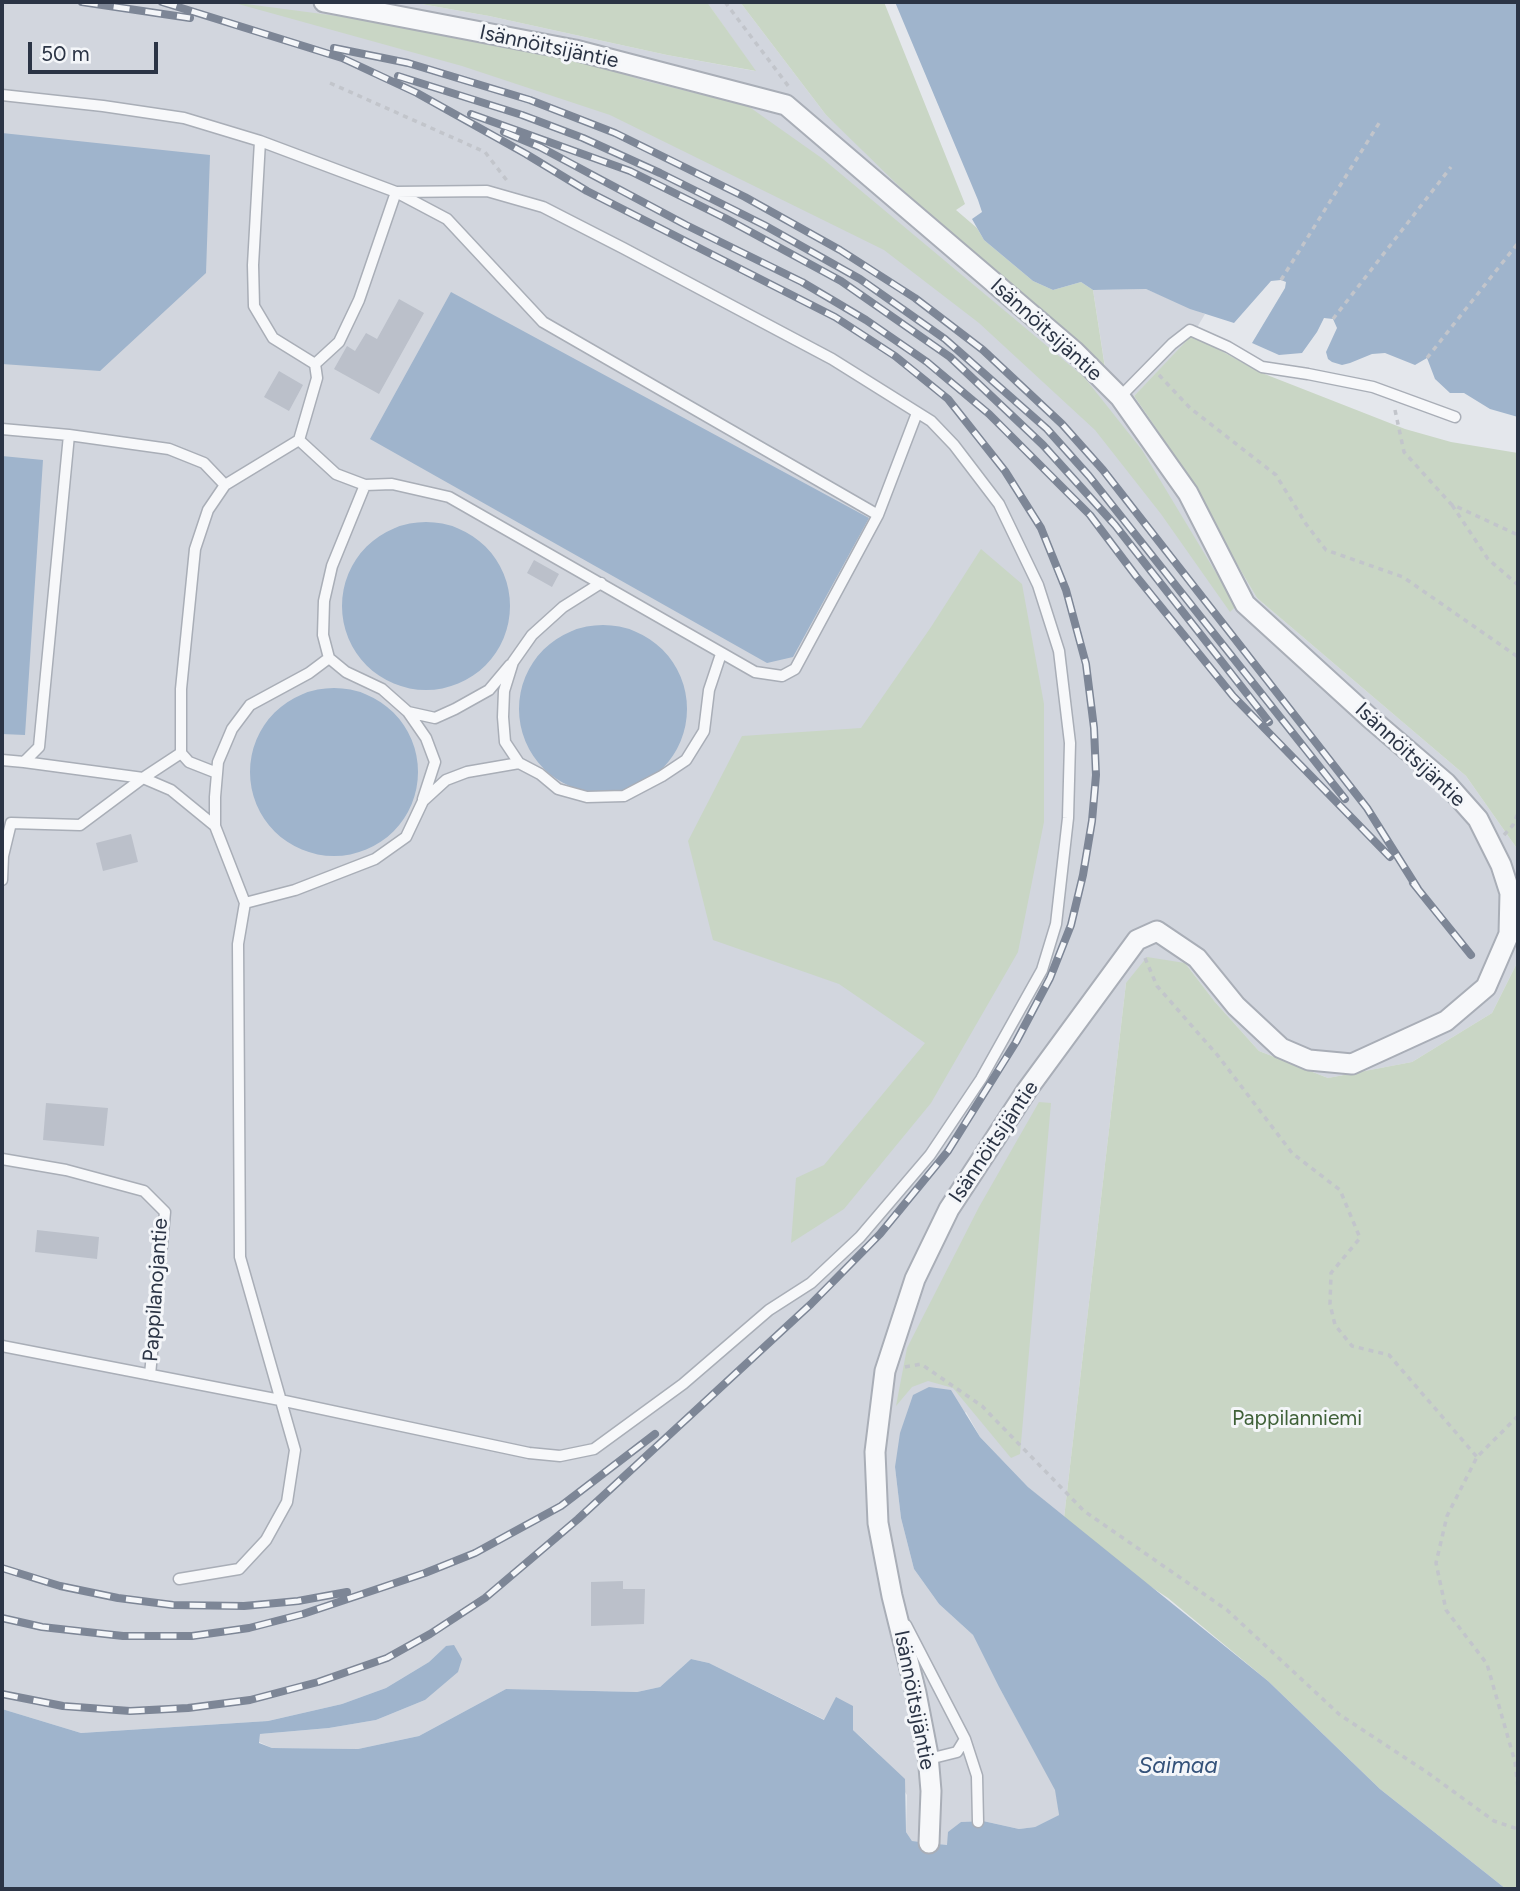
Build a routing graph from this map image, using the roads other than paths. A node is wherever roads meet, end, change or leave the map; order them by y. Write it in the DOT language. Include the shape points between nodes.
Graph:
graph roads {
  1 [pos="324,2"];
  2 [pos="2,95"];
  3 [pos="260,141"];
  4 [pos="396,192"];
  5 [pos="315,364"];
  6 [pos="1120,397"];
  7 [pos="917,413"];
  8 [pos="1455,417"];
  9 [pos="2,429"];
  10 [pos="69,435"];
  11 [pos="299,440"];
  12 [pos="225,485"];
  13 [pos="365,485"];
  14 [pos="878,515"];
  15 [pos="601,583"];
  16 [pos="721,654"];
  17 [pos="329,659"];
  18 [pos="513,662"];
  19 [pos="408,712"];
  20 [pos="181,752"];
  21 [pos="2,760"];
  22 [pos="24,762"];
  23 [pos="519,763"];
  24 [pos="217,772"];
  25 [pos="143,778"];
  26 [pos="423,801"];
  27 [pos="215,826"];
  28 [pos="2,880"];
  29 [pos="245,903"];
  30 [pos="2,1159"];
  31 [pos="2,1346"];
  32 [pos="150,1375"];
  33 [pos="280,1400"];
  34 [pos="179,1579"];
  35 [pos="892,1596"];
  36 [pos="965,1739"];
  37 [pos="928,1755"];
  38 [pos="978,1822"];
  39 [pos="929,1843"];
  1 -- 6 [label="street, Isännöitsijäntie" via="575,50 786,105 1074,351"];
  2 -- 3 [label="lane" via="184,118"];
  3 -- 4 [label="lane"];
  3 -- 5 [label="lane" via="254,306 273,338"];
  4 -- 5 [label="lane" via="359,300 339,342"];
  4 -- 7 [label="lane" via="487,191 543,207 832,359"];
  4 -- 14 [label="lane" via="447,219 543,322"];
  5 -- 11 [label="lane" via="317,378"];
  6 -- 8 [label="lane" via="1190,330 1262,367 1373,387"];
  6 -- 35 [label="street, Isännöitsijäntie" via="1188,493 1245,604 1446,783 1478,819 1510,893 1509,934 1486,987 1446,1021 1352,1064 1310,1060 1280,1048 1236,1006 1197,958 1157,931 1137,940 1027,1090 949,1209 915,1279 885,1370 875,1452 878,1523"];
  7 -- 14 [label="lane"];
  7 -- 33 [label="lane" via="954,445 999,503 1038,585 1059,651 1070,743 1068,818 1056,924 1042,970 981,1079 930,1155 860,1237 811,1283 769,1310 683,1384 594,1449 560,1456 529,1453"];
  9 -- 10 [label="lane"];
  10 -- 12 [label="lane" via="169,450 204,463"];
  10 -- 22 [label="lane" via="39,747"];
  11 -- 12 [label="lane"];
  11 -- 13 [label="lane" via="336,474"];
  12 -- 20 [label="lane" via="208,510 195,549 181,689"];
  13 -- 15 [label="lane" via="392,484 449,497"];
  13 -- 17 [label="lane" via="332,566 324,601 323,635"];
  14 -- 16 [label="lane" via="795,669 782,676 755,673"];
  15 -- 16 [label="lane"];
  15 -- 18 [label="lane" via="563,607 532,635"];
  16 -- 23 [label="lane" via="709,690 704,731 686,760 662,776 624,796 587,797 558,789"];
  17 -- 19 [label="lane" via="382,689"];
  17 -- 24 [label="lane" via="250,705 232,729"];
  18 -- 19 [label="lane" via="489,690 455,709 435,718"];
  18 -- 23 [label="lane" via="504,691 503,717 505,742"];
  19 -- 26 [label="lane" via="435,762"];
  20 -- 24 [label="lane" via="189,762"];
  20 -- 25 [label="lane"];
  21 -- 22 [label="lane"];
  22 -- 25 [label="lane"];
  23 -- 26 [label="lane" via="446,780"];
  24 -- 27 [label="lane"];
  25 -- 27 [label="lane" via="171,790"];
  25 -- 28 [label="lane" via="80,825 11,823"];
  26 -- 29 [label="lane" via="405,837 375,859 295,890"];
  27 -- 29 [label="lane"];
  29 -- 33 [label="lane" via="237,944 240,1257"];
  30 -- 32 [label="lane, Pappilanojantie" via="144,1191 164,1212"];
  31 -- 32 [label="lane"];
  32 -- 33 [label="lane"];
  33 -- 34 [label="lane" via="295,1450 287,1502 266,1540 239,1569"];
  35 -- 36 [label="lane"];
  35 -- 37 [label="street, Isännöitsijäntie"];
  36 -- 37 [label="lane" via="957,1752"];
  36 -- 38 [label="lane" via="977,1776"];
  37 -- 39 [label="street, Isännöitsijäntie"];
}
